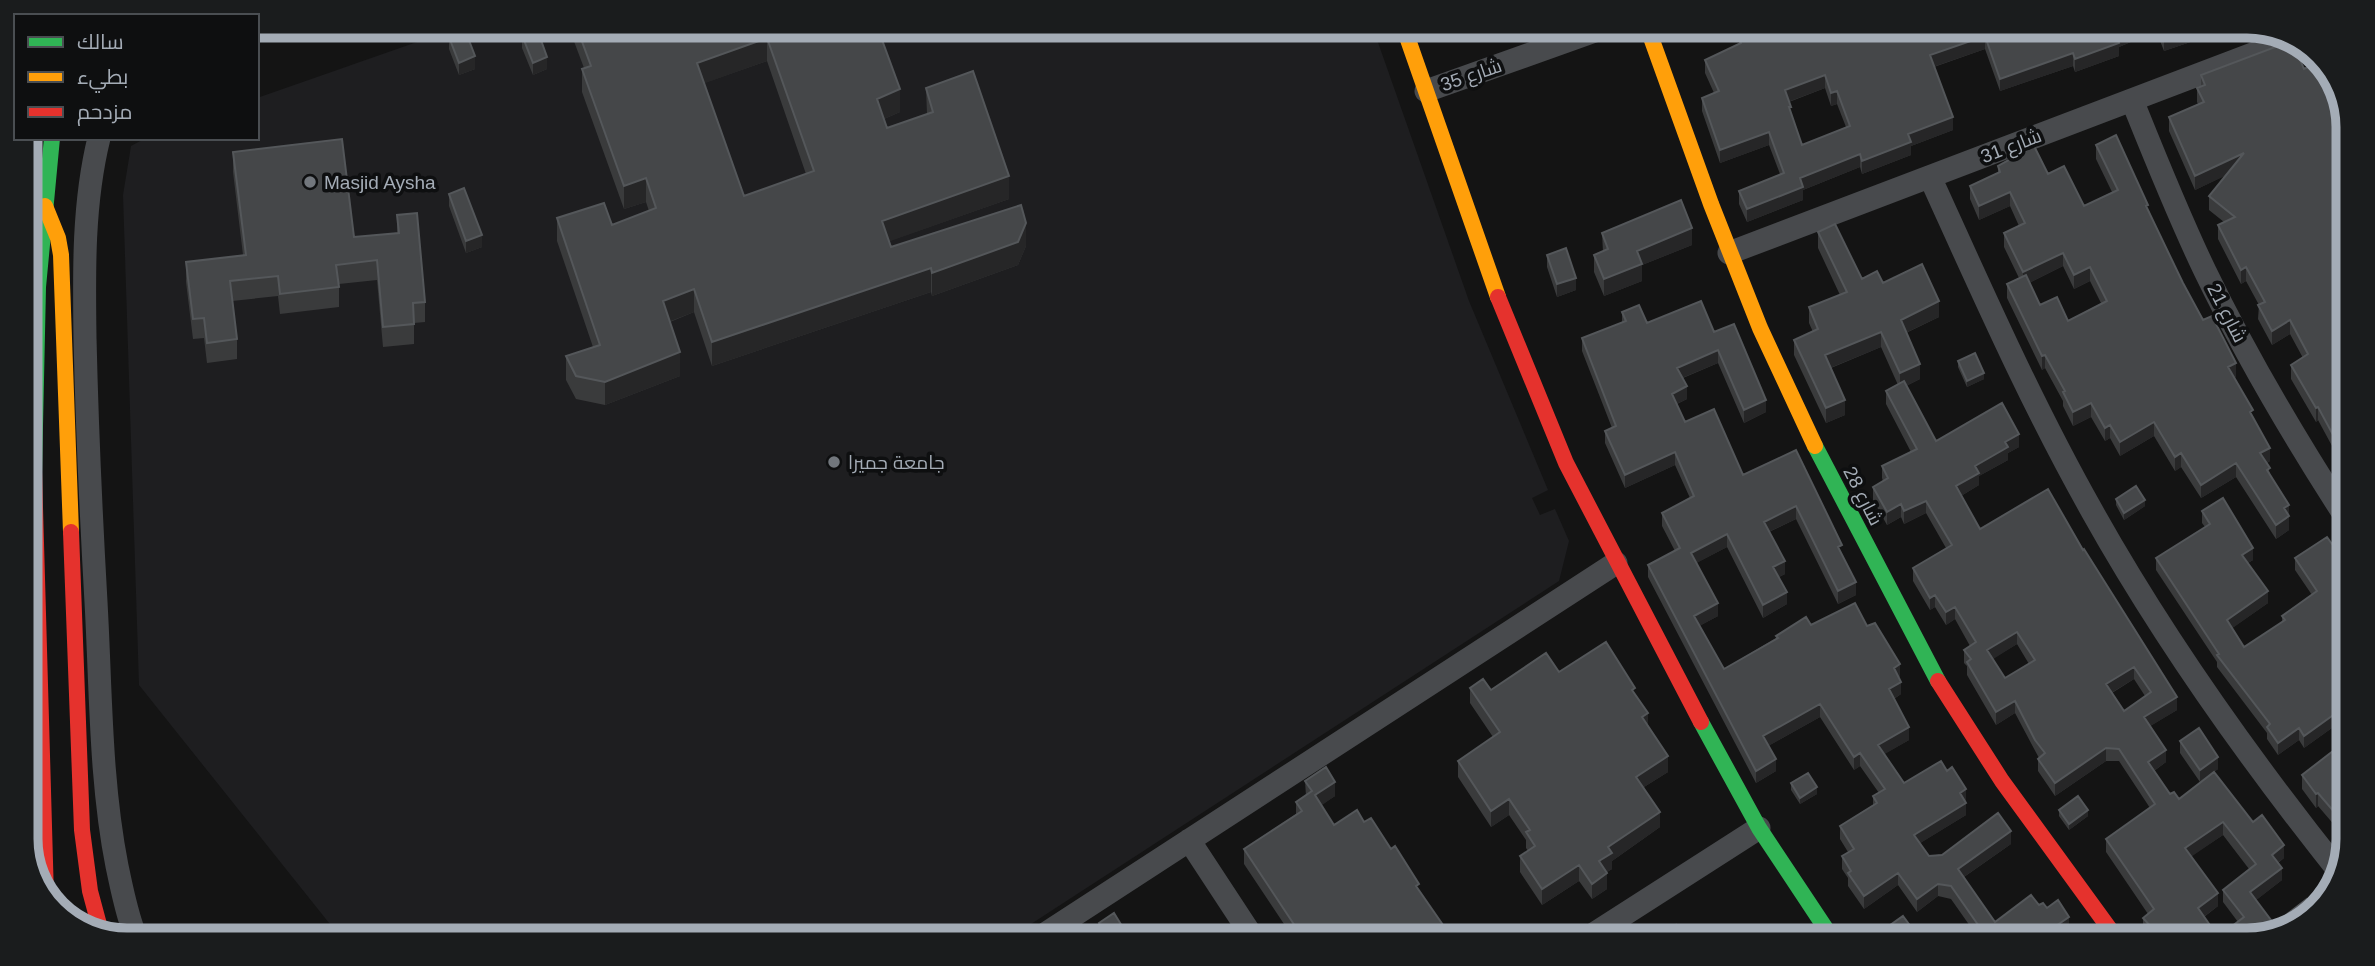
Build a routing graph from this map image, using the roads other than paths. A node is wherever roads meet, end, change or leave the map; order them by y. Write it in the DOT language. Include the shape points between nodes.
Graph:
graph roads {
  1 [pos="1408,39"];
  2 [pos="1572,39"];
  3 [pos="1652,39"];
  4 [pos="2279,44"];
  5 [pos="1426,91"];
  6 [pos="2132,100"];
  7 [pos="52,140"];
  8 [pos="98,140"];
  9 [pos="1930,177"];
  10 [pos="45,206"];
  11 [pos="1729,253"];
  12 [pos="39,287"];
  13 [pos="2336,501"];
  14 [pos="1616,563"];
  15 [pos="39,650"];
  16 [pos="1759,828"];
  17 [pos="1189,840"];
  18 [pos="2333,864"];
  19 [pos="45,872"];
  20 [pos="98,923"];
  21 [pos="133,928"];
  22 [pos="1054,928"];
  23 [pos="1247,928"];
  24 [pos="1602,928"];
  25 [pos="1825,928"];
  26 [pos="2109,928"];
  1 -- 5 [label="main road"];
  2 -- 5 [label="street, شارع 35"];
  3 -- 11 [label="main road, شارع 28"];
  4 -- 6 [label="street, شارع 31"];
  5 -- 14 [label="main road" via="1518,350 1566,463"];
  6 -- 9 [label="street, شارع 31"];
  6 -- 13 [label="street, شارع 21" via="2211,282 2267,388"];
  7 -- 10 [label="main road"];
  8 -- 21 [label="street" via="92,165 85,258 90,501 105,778 113,845"];
  9 -- 11 [label="street, شارع 31"];
  9 -- 18 [label="street" via="2026,386 2092,513 2174,646"];
  10 -- 12 [label="main road"];
  10 -- 20 [label="main road" via="61,255 82,830"];
  11 -- 26 [label="main road, شارع 28" via="1829,475 1941,687 2002,781"];
  14 -- 16 [label="main road"];
  14 -- 17 [label="street"];
  15 -- 19 [label="main road"];
  16 -- 24 [label="street"];
  16 -- 25 [label="main road"];
  17 -- 22 [label="street"];
  17 -- 23 [label="street"];
}
